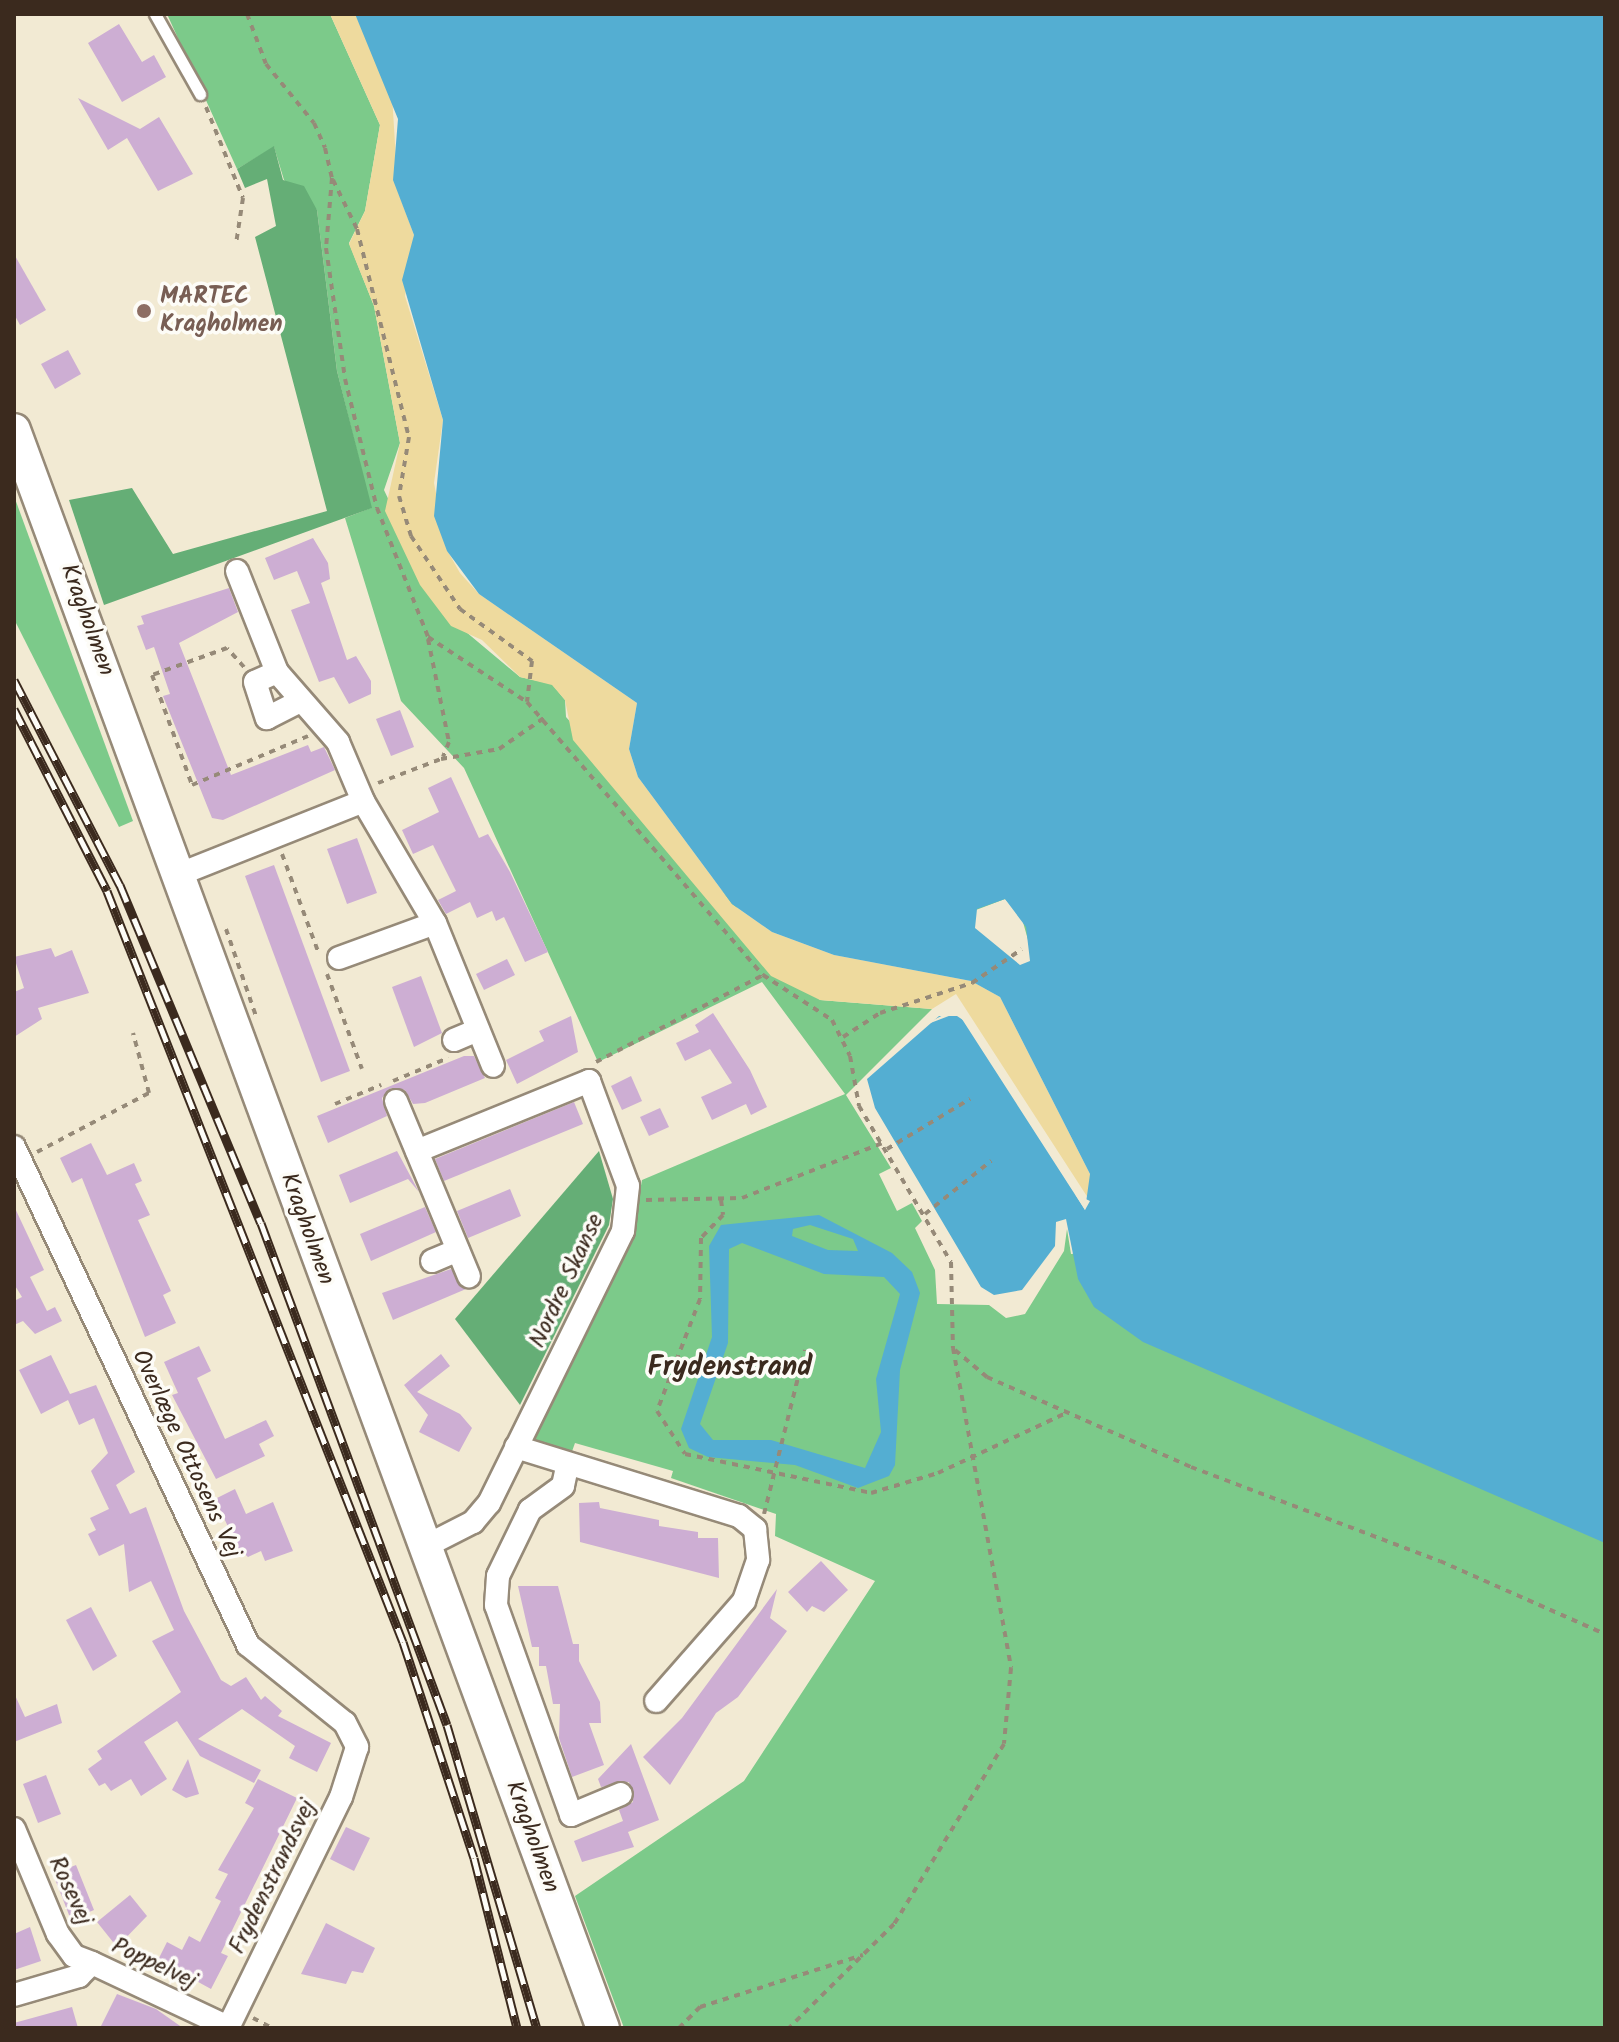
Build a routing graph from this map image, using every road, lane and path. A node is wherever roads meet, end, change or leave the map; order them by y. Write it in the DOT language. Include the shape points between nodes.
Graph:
graph roads {
  1 [pos="155,14"];
  2 [pos="247,14"];
  3 [pos="200,94"];
  4 [pos="332,178"];
  5 [pos="236,244"];
  6 [pos="14,430"];
  7 [pos="237,571"];
  8 [pos="428,637"];
  9 [pos="277,672"];
  10 [pos="255,682"];
  11 [pos="301,701"];
  12 [pos="527,702"];
  13 [pos="544,718"];
  14 [pos="329,728"];
  15 [pos="441,759"];
  16 [pos="363,801"];
  17 [pos="180,874"];
  18 [pos="435,923"];
  19 [pos="231,934"];
  20 [pos="1020,951"];
  21 [pos="339,958"];
  22 [pos="763,975"];
  23 [pos="259,1012"];
  24 [pos="478,1030"];
  25 [pos="133,1033"];
  26 [pos="843,1037"];
  27 [pos="454,1040"];
  28 [pos="493,1066"];
  29 [pos="589,1081"];
  30 [pos="970,1099"];
  31 [pos="396,1101"];
  32 [pos="882,1143"];
  33 [pos="886,1150"];
  34 [pos="417,1151"];
  35 [pos="16,1154"];
  36 [pos="991,1161"];
  37 [pos="628,1197"];
  38 [pos="721,1200"];
  39 [pos="925,1215"];
  40 [pos="458,1250"];
  41 [pos="432,1261"];
  42 [pos="469,1276"];
  43 [pos="953,1348"];
  44 [pos="805,1350"];
  45 [pos="1068,1412"];
  46 [pos="516,1447"];
  47 [pos="977,1455"];
  48 [pos="780,1466"];
  49 [pos="567,1467"];
  50 [pos="755,1529"];
  51 [pos="424,1547"];
  52 [pos="1605,1634"];
  53 [pos="656,1701"];
  54 [pos="357,1747"];
  55 [pos="621,1794"];
  56 [pos="14,1829"];
  57 [pos="866,1954"];
  58 [pos="92,1963"];
  59 [pos="14,1995"];
  60 [pos="228,2028"];
  61 [pos="603,2028"];
  62 [pos="679,2028"];
  63 [pos="789,2028"];
  1 -- 3 [label="lane"];
  2 -- 4 [label="path" via="266,64 314,123"];
  3 -- 5 [label="path" via="243,198"];
  4 -- 8 [label="path" via="326,248 345,379 377,508"];
  4 -- 12 [label="path" via="357,229 409,437 399,496 411,536 460,609 532,661"];
  6 -- 17 [label="street, Kragholmen"];
  7 -- 9 [label="street"];
  8 -- 12 [label="path"];
  8 -- 15 [label="path" via="449,742"];
  9 -- 10 [label="street"];
  9 -- 11 [label="street"];
  10 -- 11 [label="street" via="267,718"];
  10 -- 14 [label="path" via="227,648 152,675 192,785"];
  11 -- 14 [label="street"];
  12 -- 13 [label="path"];
  13 -- 15 [label="path" via="499,749"];
  13 -- 22 [label="path"];
  14 -- 16 [label="street"];
  15 -- 16 [label="path" via="368,787"];
  16 -- 17 [label="street"];
  16 -- 18 [label="street"];
  17 -- 51 [label="street, Kragholmen"];
  18 -- 21 [label="street"];
  18 -- 24 [label="street"];
  19 -- 23 [label="path"];
  20 -- 26 [label="path" via="972,983 880,1013"];
  22 -- 26 [label="path" via="816,1007"];
  22 -- 29 [label="path" via="606,1051"];
  24 -- 27 [label="street"];
  24 -- 28 [label="street"];
  25 -- 35 [label="path" via="149,1093"];
  26 -- 32 [label="path" via="859,1106"];
  29 -- 34 [label="street"];
  29 -- 37 [label="street, Nordre Skanse"];
  30 -- 33 [label="path"];
  31 -- 34 [label="street"];
  32 -- 33 [label="path"];
  32 -- 38 [label="path" via="761,1193"];
  33 -- 39 [label="path"];
  34 -- 40 [label="street"];
  35 -- 54 [label="street, Overlæge Ottosens Vej" via="248,1645 345,1723"];
  36 -- 39 [label="path"];
  37 -- 38 [label="path"];
  37 -- 46 [label="street, Nordre Skanse" via="623,1231"];
  38 -- 48 [label="path" via="723,1215 701,1238 700,1299 657,1411 685,1454 701,1462"];
  39 -- 43 [label="path" via="956,1286"];
  40 -- 41 [label="street"];
  40 -- 42 [label="street"];
  43 -- 45 [label="path" via="987,1377"];
  43 -- 47 [label="path"];
  44 -- 48 [label="path"];
  45 -- 47 [label="path"];
  45 -- 52 [label="path"];
  46 -- 49 [label="street"];
  46 -- 51 [label="street, Nordre Skanse" via="473,1522"];
  47 -- 48 [label="path" via="871,1493 834,1490"];
  47 -- 57 [label="path" via="1011,1668 1004,1744 925,1881"];
  48 -- 50 [label="path"];
  49 -- 50 [label="street" via="739,1516"];
  49 -- 55 [label="street" via="563,1486 530,1510 498,1576 496,1605 571,1815"];
  50 -- 53 [label="street" via="758,1560 744,1601"];
  51 -- 61 [label="street, Kragholmen"];
  54 -- 60 [label="street, Frydenstrandsvej" via="341,1797"];
  56 -- 58 [label="street, Rosevej" via="58,1934 74,1956"];
  57 -- 62 [label="path" via="700,2007"];
  57 -- 63 [label="path"];
  58 -- 59 [label="street, Poppelvej" via="79,1976"];
  58 -- 60 [label="street, Poppelvej"];
}
